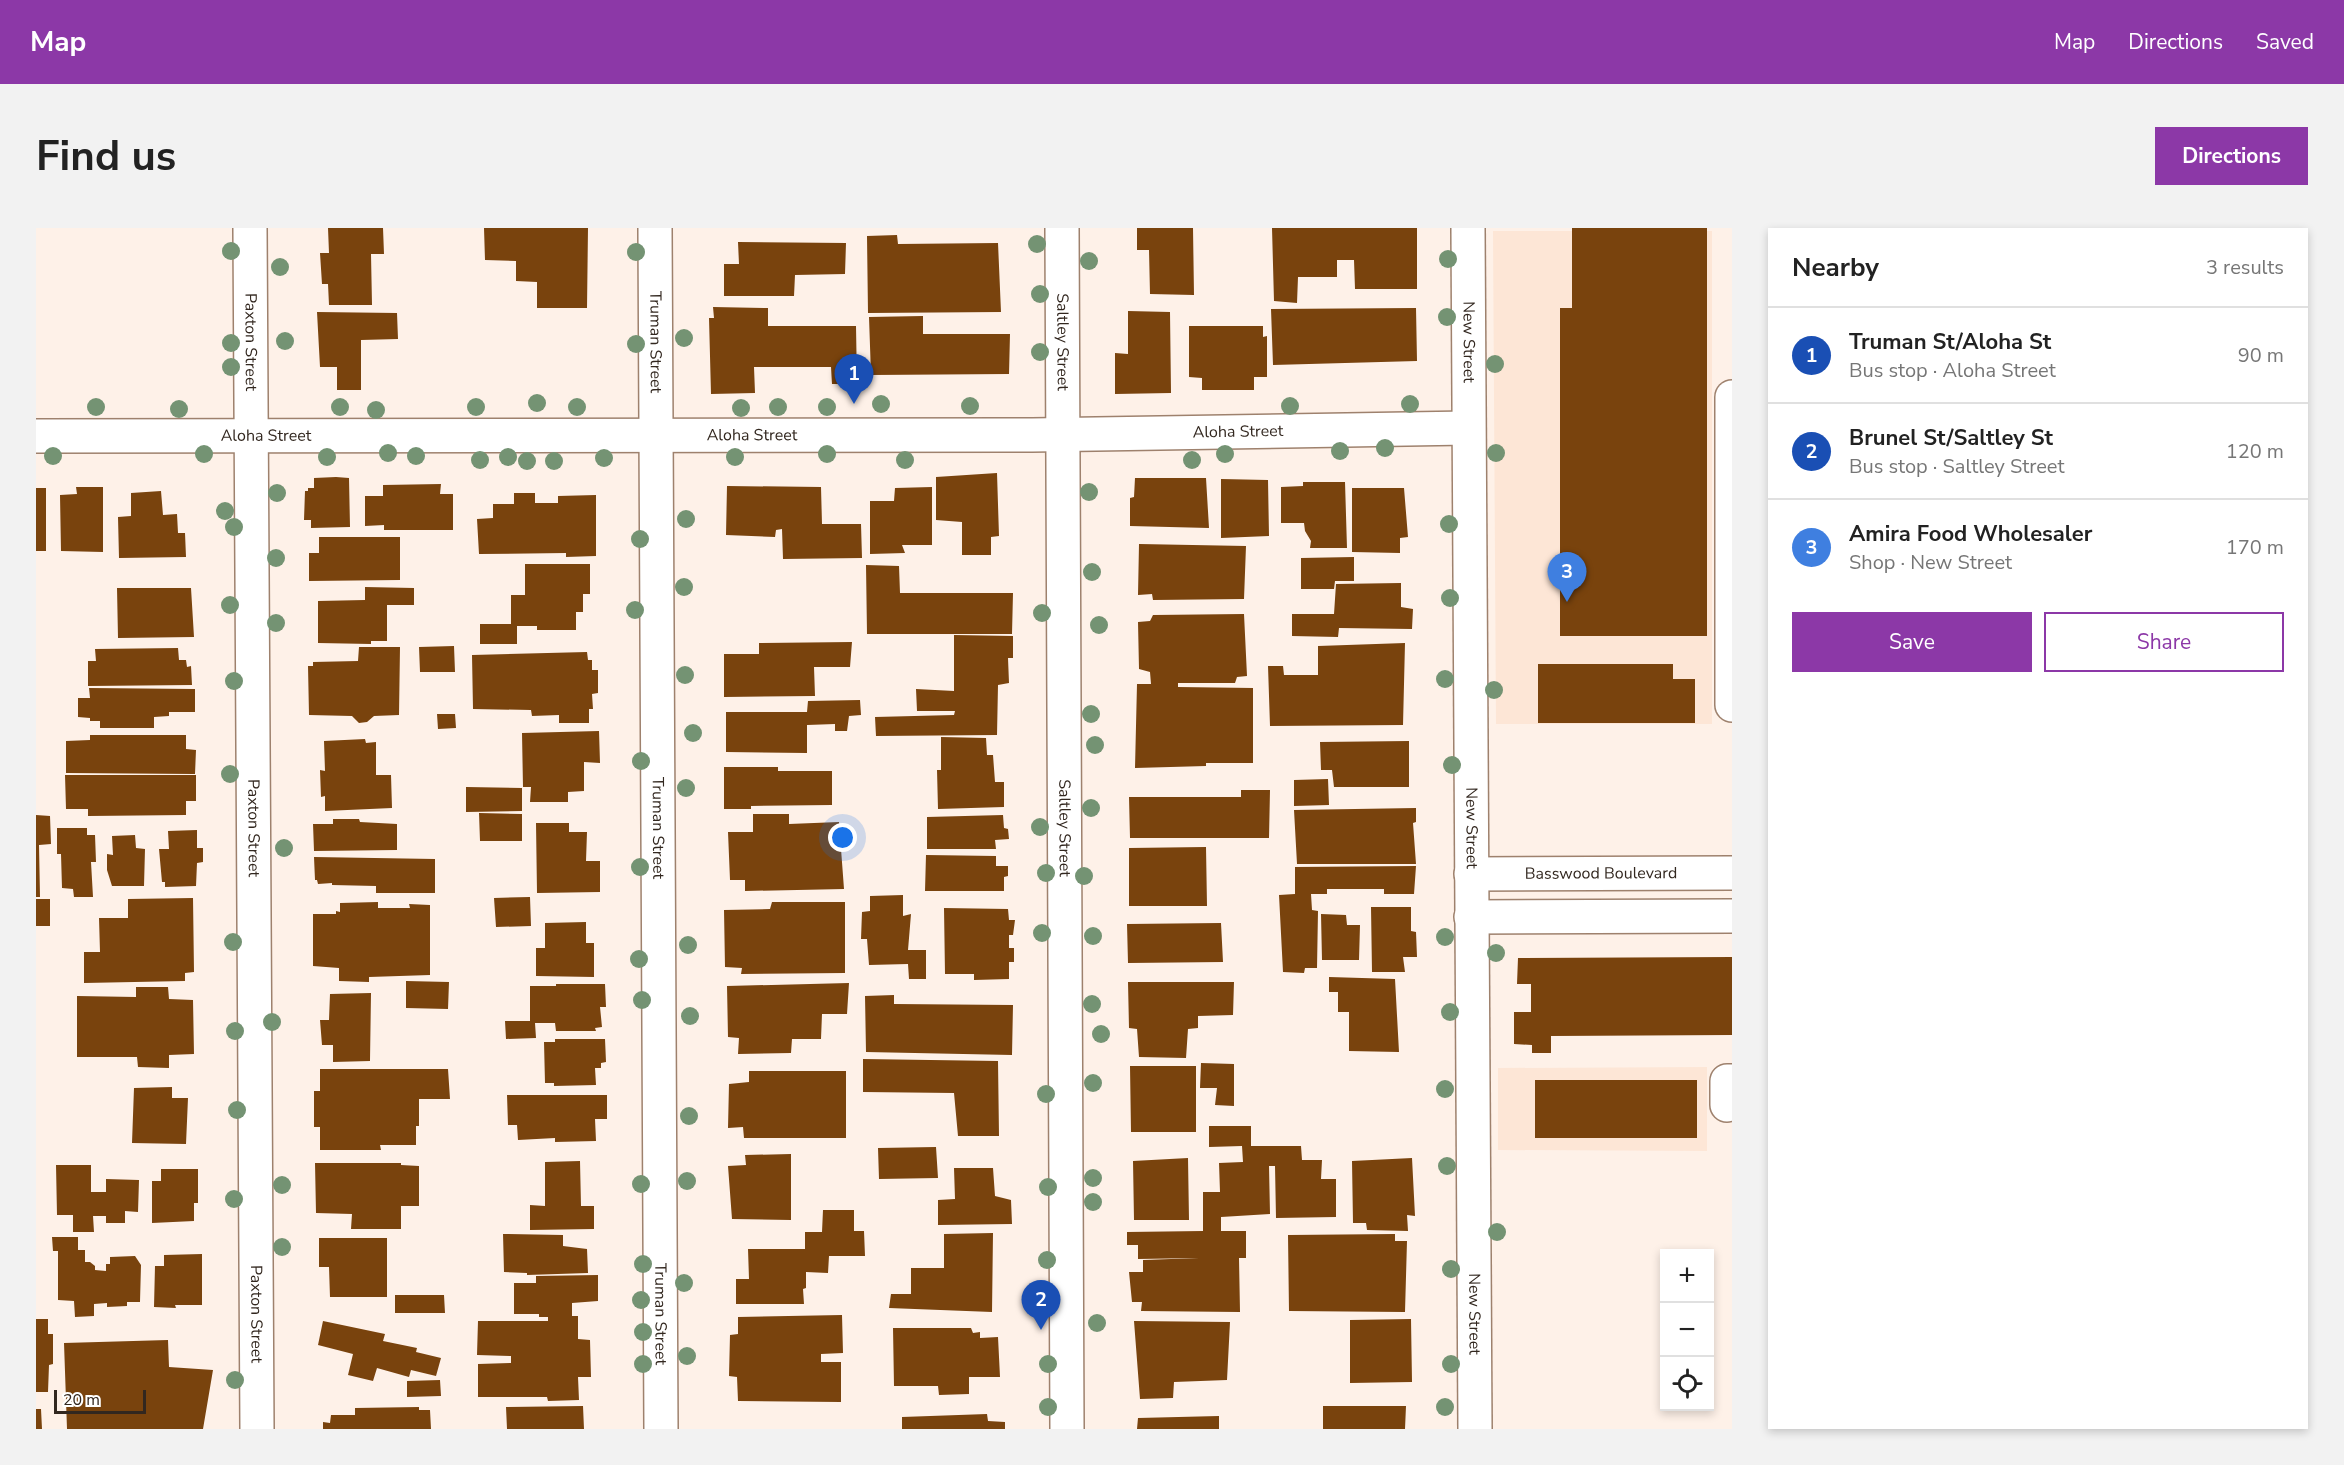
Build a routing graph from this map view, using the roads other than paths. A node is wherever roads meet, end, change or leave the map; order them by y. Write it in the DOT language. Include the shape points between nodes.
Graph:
graph roads {
  1 [pos="250,228"];
  2 [pos="655,228"];
  3 [pos="1062,228"];
  4 [pos="1468,228"];
  5 [pos="1732,397"];
  6 [pos="1468,428"];
  7 [pos="251,435"];
  8 [pos="656,435"];
  9 [pos="1063,435"];
  10 [pos="36,436"];
  11 [pos="1732,705"];
  12 [pos="1732,873"];
  13 [pos="1471,874"];
  14 [pos="1471,916"];
  15 [pos="1732,916"];
  16 [pos="257,1429"];
  17 [pos="661,1429"];
  18 [pos="1067,1429"];
  19 [pos="1475,1429"];
  1 -- 7 [label="street, Paxton Street"];
  2 -- 8 [label="street, Truman Street"];
  3 -- 9 [label="street, Saltley Street"];
  4 -- 6 [label="street, New Street"];
  5 -- 11 [label="street"];
  6 -- 9 [label="street, Aloha Street"];
  6 -- 13 [label="street, New Street"];
  7 -- 8 [label="street, Aloha Street"];
  7 -- 10 [label="street, Aloha Street"];
  7 -- 16 [label="street, Paxton Street"];
  8 -- 9 [label="street, Aloha Street"];
  8 -- 17 [label="street, Truman Street"];
  9 -- 18 [label="street, Saltley Street"];
  12 -- 13 [label="street, Basswood Boulevard"];
  13 -- 14 [label="street, New Street"];
  14 -- 15 [label="street"];
  14 -- 19 [label="street, New Street"];
}
